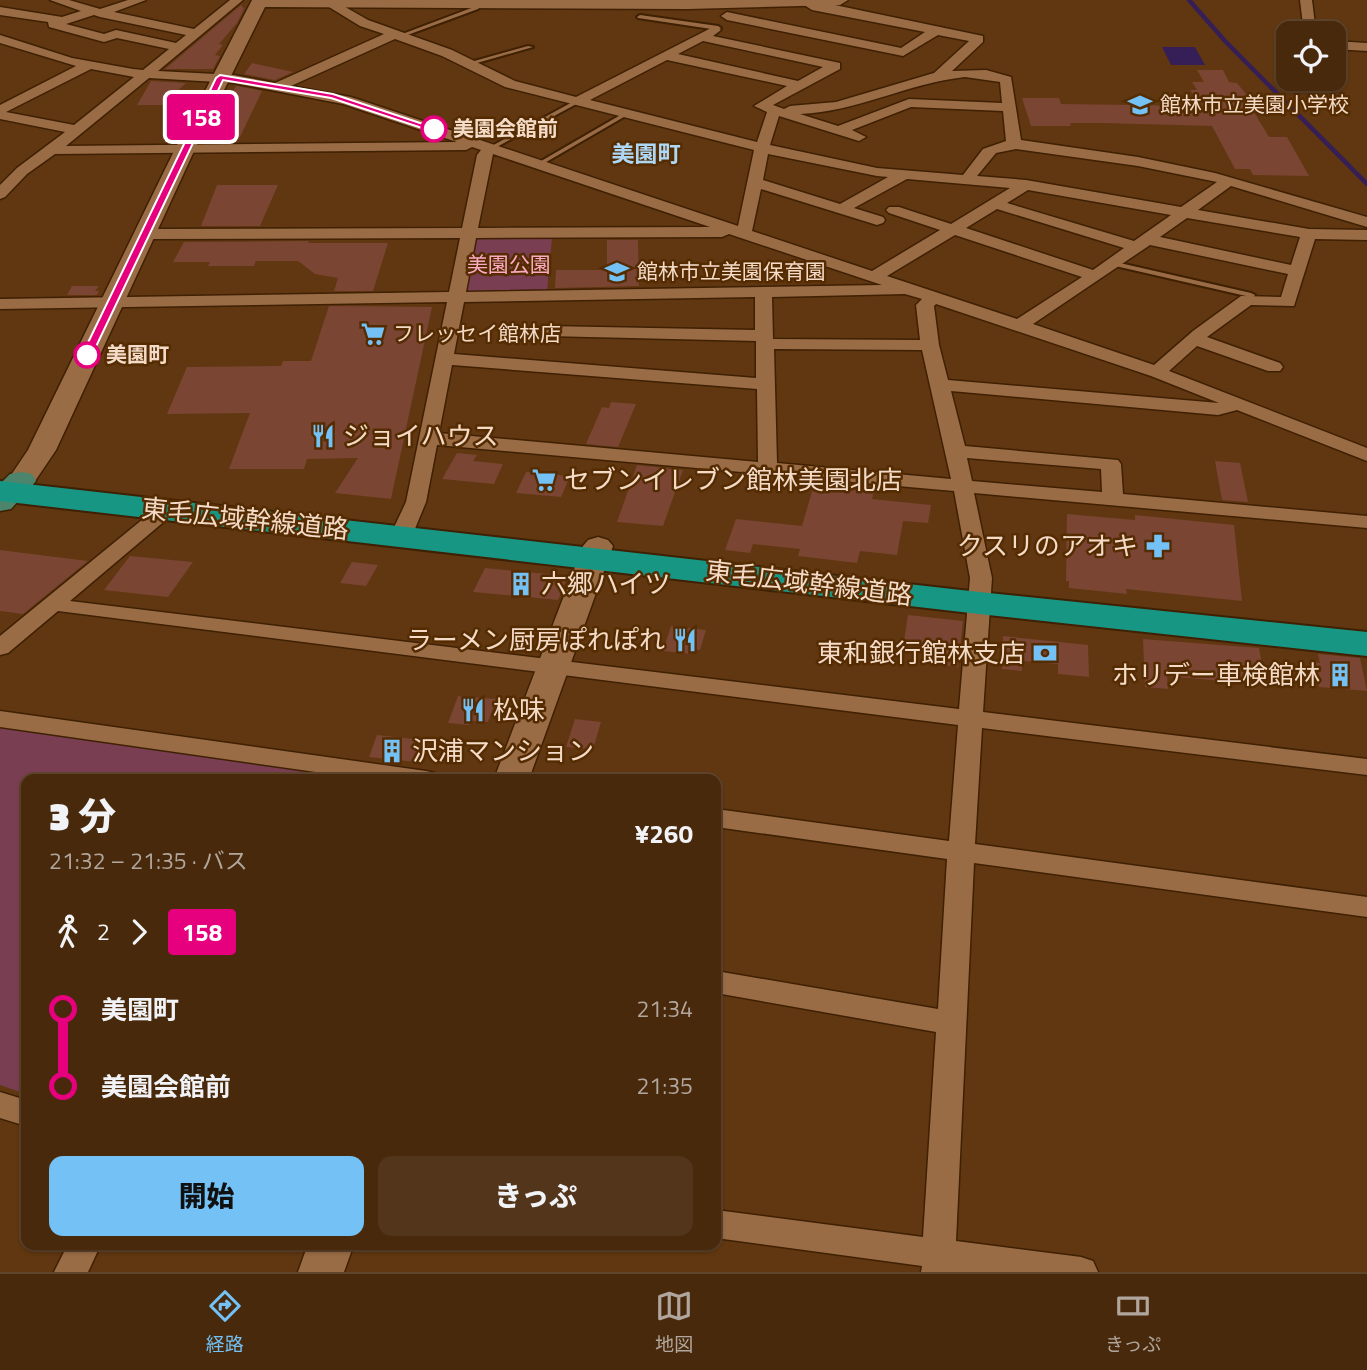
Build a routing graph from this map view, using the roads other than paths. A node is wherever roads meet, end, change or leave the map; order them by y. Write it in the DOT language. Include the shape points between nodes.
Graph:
graph roads {
  1 [pos="56,0"];
  2 [pos="140,0"];
  3 [pos="237,0"];
  4 [pos="840,0"];
  5 [pos="1306,0"];
  6 [pos="260,1"];
  7 [pos="329,1"];
  8 [pos="804,1"];
  9 [pos="506,2"];
  10 [pos="482,3"];
  11 [pos="647,7"];
  12 [pos="724,10"];
  13 [pos="0,11"];
  14 [pos="97,12"];
  15 [pos="59,20"];
  16 [pos="1309,21"];
  17 [pos="718,27"];
  18 [pos="934,31"];
  19 [pos="195,33"];
  20 [pos="397,35"];
  21 [pos="701,37"];
  22 [pos="4,42"];
  23 [pos="1346,46"];
  24 [pos="177,47"];
  25 [pos="530,47"];
  26 [pos="1367,47"];
  27 [pos="667,56"];
  28 [pos="470,63"];
  29 [pos="89,65"];
  30 [pos="145,74"];
  31 [pos="940,74"];
  32 [pos="220,78"];
  33 [pos="799,85"];
  34 [pos="279,86"];
  35 [pos="578,102"];
  36 [pos="1008,107"];
  37 [pos="774,111"];
  38 [pos="0,112"];
  39 [pos="626,114"];
  40 [pos="76,130"];
  41 [pos="838,131"];
  42 [pos="859,137"];
  43 [pos="1014,144"];
  44 [pos="485,146"];
  45 [pos="762,148"];
  46 [pos="185,149"];
  47 [pos="52,150"];
  48 [pos="539,164"];
  49 [pos="0,168"];
  50 [pos="22,170"];
  51 [pos="903,175"];
  52 [pos="968,179"];
  53 [pos="1228,181"];
  54 [pos="754,182"];
  55 [pos="1026,185"];
  56 [pos="0,194"];
  57 [pos="995,204"];
  58 [pos="841,209"];
  59 [pos="894,210"];
  60 [pos="1180,214"];
  61 [pos="877,220"];
  62 [pos="1367,222"];
  63 [pos="956,229"];
  64 [pos="738,231"];
  65 [pos="467,233"];
  66 [pos="144,234"];
  67 [pos="1309,234"];
  68 [pos="1367,235"];
  69 [pos="1141,243"];
  70 [pos="1114,263"];
  71 [pos="1297,271"];
  72 [pos="1093,275"];
  73 [pos="876,276"];
  74 [pos="909,287"];
  75 [pos="763,292"];
  76 [pos="551,296"];
  77 [pos="934,296"];
  78 [pos="455,297"];
  79 [pos="1247,300"];
  80 [pos="113,302"];
  81 [pos="0,303"];
  82 [pos="1020,325"];
  83 [pos="547,331"];
  84 [pos="1195,339"];
  85 [pos="765,340"];
  86 [pos="930,345"];
  87 [pos="443,359"];
  88 [pos="542,367"];
  89 [pos="1274,367"];
  90 [pos="1157,372"];
  91 [pos="766,384"];
  92 [pos="942,385"];
  93 [pos="1238,405"];
  94 [pos="428,438"];
  95 [pos="955,451"];
  96 [pos="1367,454"];
  97 [pos="765,468"];
  98 [pos="962,486"];
  99 [pos="6,489"];
  100 [pos="1113,499"];
  101 [pos="166,510"];
  102 [pos="1367,522"];
  103 [pos="403,531"];
  104 [pos="596,552"];
  105 [pos="980,596"];
  106 [pos="55,603"];
  107 [pos="1367,630"];
  108 [pos="1367,644"];
  109 [pos="0,648"];
  110 [pos="554,667"];
  111 [pos="970,718"];
  112 [pos="0,719"];
  113 [pos="1367,767"];
  114 [pos="390,774"];
  115 [pos="513,774"];
  116 [pos="721,819"];
  117 [pos="961,852"];
  118 [pos="1367,907"];
  119 [pos="721,983"];
  120 [pos="952,1023"];
  121 [pos="0,1105"];
  122 [pos="21,1111"];
  123 [pos="721,1225"];
  124 [pos="82,1250"];
  125 [pos="329,1250"];
  126 [pos="938,1263"];
  127 [pos="71,1272"];
  128 [pos="321,1272"];
  129 [pos="1081,1272"];
  1 -- 14 [label="street"];
  2 -- 14 [label="street"];
  3 -- 19 [label="street"];
  4 -- 8 [label="main road"];
  5 -- 16 [label="street"];
  6 -- 7 [label="main road"];
  6 -- 32 [label="main road"];
  7 -- 10 [label="main road"];
  7 -- 20 [label="street" via="363,23"];
  8 -- 12 [label="main road"];
  8 -- 18 [label="street"];
  9 -- 10 [label="main road"];
  9 -- 11 [label="main road"];
  10 -- 20 [label="lane"];
  11 -- 12 [label="main road"];
  11 -- 17 [label="lane"];
  12 -- 17 [label="street"];
  12 -- 18 [label="street" via="903,52"];
  13 -- 15 [label="street"];
  14 -- 15 [label="street"];
  14 -- 19 [label="street"];
  15 -- 24 [label="street" via="53,24"];
  17 -- 21 [label="street"];
  18 -- 31 [label="street" via="979,39"];
  19 -- 24 [label="street"];
  20 -- 28 [label="street"];
  20 -- 34 [label="street"];
  21 -- 27 [label="street"];
  21 -- 33 [label="street" via="835,66"];
  22 -- 29 [label="street"];
  23 -- 26 [label="street"];
  24 -- 30 [label="street"];
  25 -- 28 [label="lane"];
  27 -- 33 [label="street"];
  27 -- 35 [label="street"];
  28 -- 35 [label="street" via="510,84"];
  29 -- 30 [label="street"];
  29 -- 38 [label="street"];
  30 -- 32 [label="street"];
  30 -- 40 [label="street"];
  31 -- 36 [label="street" via="1006,80"];
  31 -- 37 [label="street" via="836,107"];
  32 -- 34 [label="street"];
  32 -- 46 [label="main road"];
  33 -- 37 [label="street" via="761,106"];
  34 -- 44 [label="street" via="346,100"];
  35 -- 39 [label="street"];
  35 -- 44 [label="lane"];
  36 -- 41 [label="street" via="909,103"];
  36 -- 43 [label="street"];
  37 -- 41 [label="street"];
  37 -- 45 [label="street"];
  38 -- 40 [label="street"];
  39 -- 45 [label="street"];
  39 -- 48 [label="lane"];
  40 -- 47 [label="street"];
  41 -- 42 [label="street"];
  43 -- 52 [label="street" via="990,150"];
  43 -- 53 [label="street" via="1113,156"];
  44 -- 46 [label="street"];
  44 -- 48 [label="street"];
  44 -- 65 [label="street"];
  45 -- 51 [label="street"];
  45 -- 54 [label="street"];
  46 -- 47 [label="street"];
  46 -- 66 [label="main road"];
  47 -- 50 [label="street"];
  48 -- 64 [label="street"];
  49 -- 50 [label="street"];
  50 -- 56 [label="street"];
  51 -- 52 [label="street"];
  51 -- 58 [label="street"];
  52 -- 55 [label="street"];
  53 -- 60 [label="street"];
  53 -- 62 [label="street"];
  54 -- 58 [label="street"];
  54 -- 64 [label="street"];
  55 -- 57 [label="street"];
  55 -- 60 [label="street"];
  57 -- 63 [label="street"];
  57 -- 69 [label="street"];
  58 -- 61 [label="street"];
  59 -- 63 [label="street"];
  60 -- 67 [label="street"];
  60 -- 69 [label="street"];
  63 -- 72 [label="street"];
  63 -- 73 [label="street"];
  64 -- 65 [label="street"];
  64 -- 73 [label="street"];
  65 -- 66 [label="street"];
  65 -- 78 [label="street"];
  66 -- 80 [label="main road"];
  67 -- 68 [label="street"];
  67 -- 71 [label="street"];
  69 -- 70 [label="street"];
  69 -- 71 [label="street"];
  70 -- 72 [label="street"];
  70 -- 79 [label="lane" via="1251,295"];
  71 -- 79 [label="street" via="1288,302"];
  72 -- 82 [label="street"];
  73 -- 74 [label="street"];
  74 -- 75 [label="street" via="895,291"];
  74 -- 77 [label="street"];
  75 -- 76 [label="street"];
  75 -- 85 [label="street"];
  76 -- 78 [label="street"];
  76 -- 83 [label="street"];
  77 -- 82 [label="street"];
  77 -- 86 [label="street" via="925,305"];
  78 -- 80 [label="street"];
  78 -- 87 [label="street"];
  79 -- 84 [label="street"];
  80 -- 81 [label="street"];
  80 -- 99 [label="main road" via="42,450"];
  82 -- 90 [label="street"];
  83 -- 85 [label="street"];
  83 -- 88 [label="street"];
  84 -- 89 [label="street"];
  84 -- 90 [label="street"];
  85 -- 86 [label="street"];
  85 -- 91 [label="street"];
  86 -- 92 [label="street"];
  87 -- 88 [label="street"];
  87 -- 94 [label="street"];
  88 -- 91 [label="street"];
  90 -- 93 [label="street"];
  91 -- 97 [label="street"];
  92 -- 93 [label="street" via="1217,409"];
  92 -- 95 [label="street"];
  93 -- 96 [label="street"];
  94 -- 97 [label="street"];
  94 -- 103 [label="street" via="416,502"];
  95 -- 98 [label="street"];
  95 -- 100 [label="street" via="1111,464"];
  97 -- 98 [label="street"];
  98 -- 100 [label="street"];
  98 -- 105 [label="street" via="980,572"];
  99 -- 101 [label="highway, 東毛広域幹線道路"];
  99 -- 103 [label="highway, 東毛広域幹線道路"];
  100 -- 102 [label="street"];
  101 -- 103 [label="highway, 東毛広域幹線道路"];
  101 -- 106 [label="street"];
  103 -- 104 [label="highway, 東毛広域幹線道路"];
  104 -- 105 [label="highway, 東毛広域幹線道路"];
  104 -- 110 [label="main road"];
  105 -- 107 [label="highway, 東毛広域幹線道路"];
  105 -- 108 [label="highway, 東毛広域幹線道路"];
  105 -- 111 [label="street"];
  106 -- 109 [label="street"];
  106 -- 110 [label="street"];
  110 -- 111 [label="street"];
  110 -- 115 [label="main road"];
  111 -- 113 [label="street"];
  111 -- 117 [label="street"];
  112 -- 114 [label="street"];
  116 -- 117 [label="street"];
  117 -- 118 [label="street"];
  117 -- 120 [label="street"];
  119 -- 120 [label="street"];
  120 -- 126 [label="street"];
  121 -- 122 [label="street"];
  123 -- 126 [label="street"];
  124 -- 127 [label="street"];
  125 -- 128 [label="main road"];
  126 -- 129 [label="street"];
}
